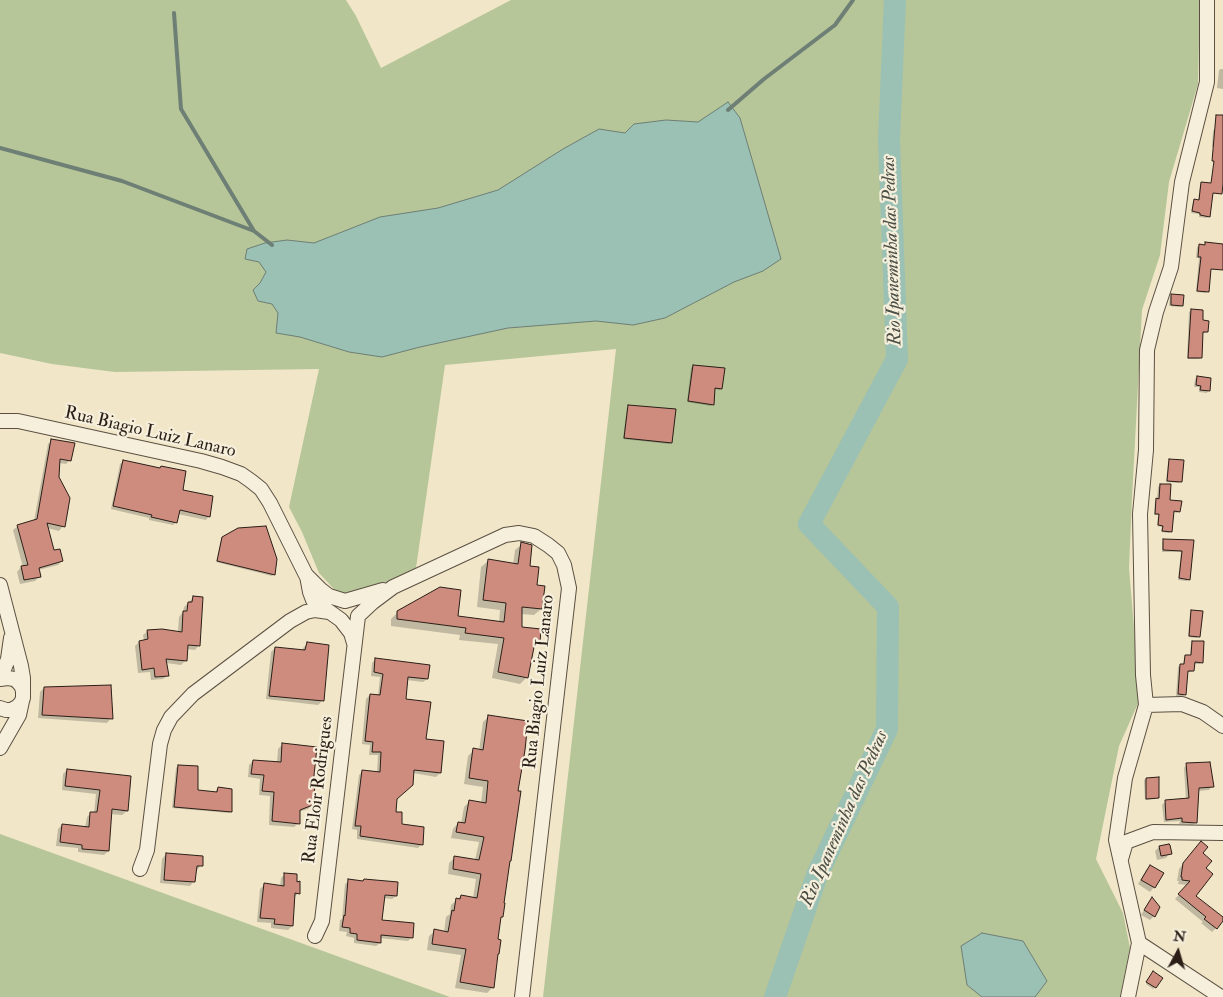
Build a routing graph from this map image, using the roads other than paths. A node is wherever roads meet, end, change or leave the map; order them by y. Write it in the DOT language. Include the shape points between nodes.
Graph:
graph roads {
  1 [pos="1207,0"];
  2 [pos="0,412"];
  3 [pos="0,421"];
  4 [pos="18,421"];
  5 [pos="308,580"];
  6 [pos="0,585"];
  7 [pos="393,587"];
  8 [pos="345,600"];
  9 [pos="329,612"];
  10 [pos="358,616"];
  11 [pos="341,620"];
  12 [pos="290,621"];
  13 [pos="11,630"];
  14 [pos="355,646"];
  15 [pos="0,678"];
  16 [pos="23,695"];
  17 [pos="1146,705"];
  18 [pos="0,708"];
  19 [pos="1223,726"];
  20 [pos="2,744"];
  21 [pos="1223,832"];
  22 [pos="1121,859"];
  23 [pos="140,869"];
  24 [pos="315,936"];
  25 [pos="1139,943"];
  26 [pos="522,997"];
  27 [pos="1128,997"];
  28 [pos="1221,997"];
  1 -- 17 [label="street" via="1207,82 1182,182 1171,267 1147,350 1146,450 1140,514"];
  2 -- 4 [label="street, Rua Biagio Luiz Lanaro"];
  3 -- 4 [label="street, Rua Biagio Luiz Lanaro"];
  4 -- 5 [label="street, Rua Biagio Luiz Lanaro" via="201,461 241,474 261,490 270,503"];
  5 -- 8 [label="street, Rua Biagio Luiz Lanaro" via="329,596"];
  5 -- 9 [label="street, Rua Biagio Luiz Lanaro" via="311,597"];
  5 -- 12 [label="street" via="304,604"];
  6 -- 13 [label="street"];
  7 -- 8 [label="street, Rua Biagio Luiz Lanaro"];
  7 -- 10 [label="street, Rua Biagio Luiz Lanaro"];
  7 -- 26 [label="street, Rua Biagio Luiz Lanaro" via="504,535 520,533 534,536 558,553 564,565 569,588 567,618"];
  8 -- 10 [label="street" via="355,603 359,609"];
  8 -- 11 [label="street" via="337,611"];
  9 -- 11 [label="street, Rua Biagio Luiz Lanaro"];
  9 -- 12 [label="street" via="306,612"];
  10 -- 11 [label="street" via="352,622"];
  10 -- 14 [label="street, Rua Eloir Rodrigues"];
  11 -- 14 [label="street"];
  12 -- 23 [label="street" via="193,694 171,717 160,744 147,850"];
  13 -- 15 [label="street" via="8,659"];
  13 -- 16 [label="street" via="21,666"];
  14 -- 24 [label="street, Rua Eloir Rodrigues" via="322,921"];
  15 -- 16 [label="street" via="14,679 22,687"];
  16 -- 18 [label="street" via="20,703 11,710"];
  16 -- 20 [label="street" via="18,714"];
  17 -- 19 [label="street" via="1182,704 1203,712"];
  17 -- 22 [label="street" via="1124,778 1116,840"];
  18 -- 20 [label="street"];
  21 -- 22 [label="street" via="1153,832 1126,842"];
  22 -- 25 [label="street"];
  25 -- 27 [label="street"];
  25 -- 28 [label="street"];
}
